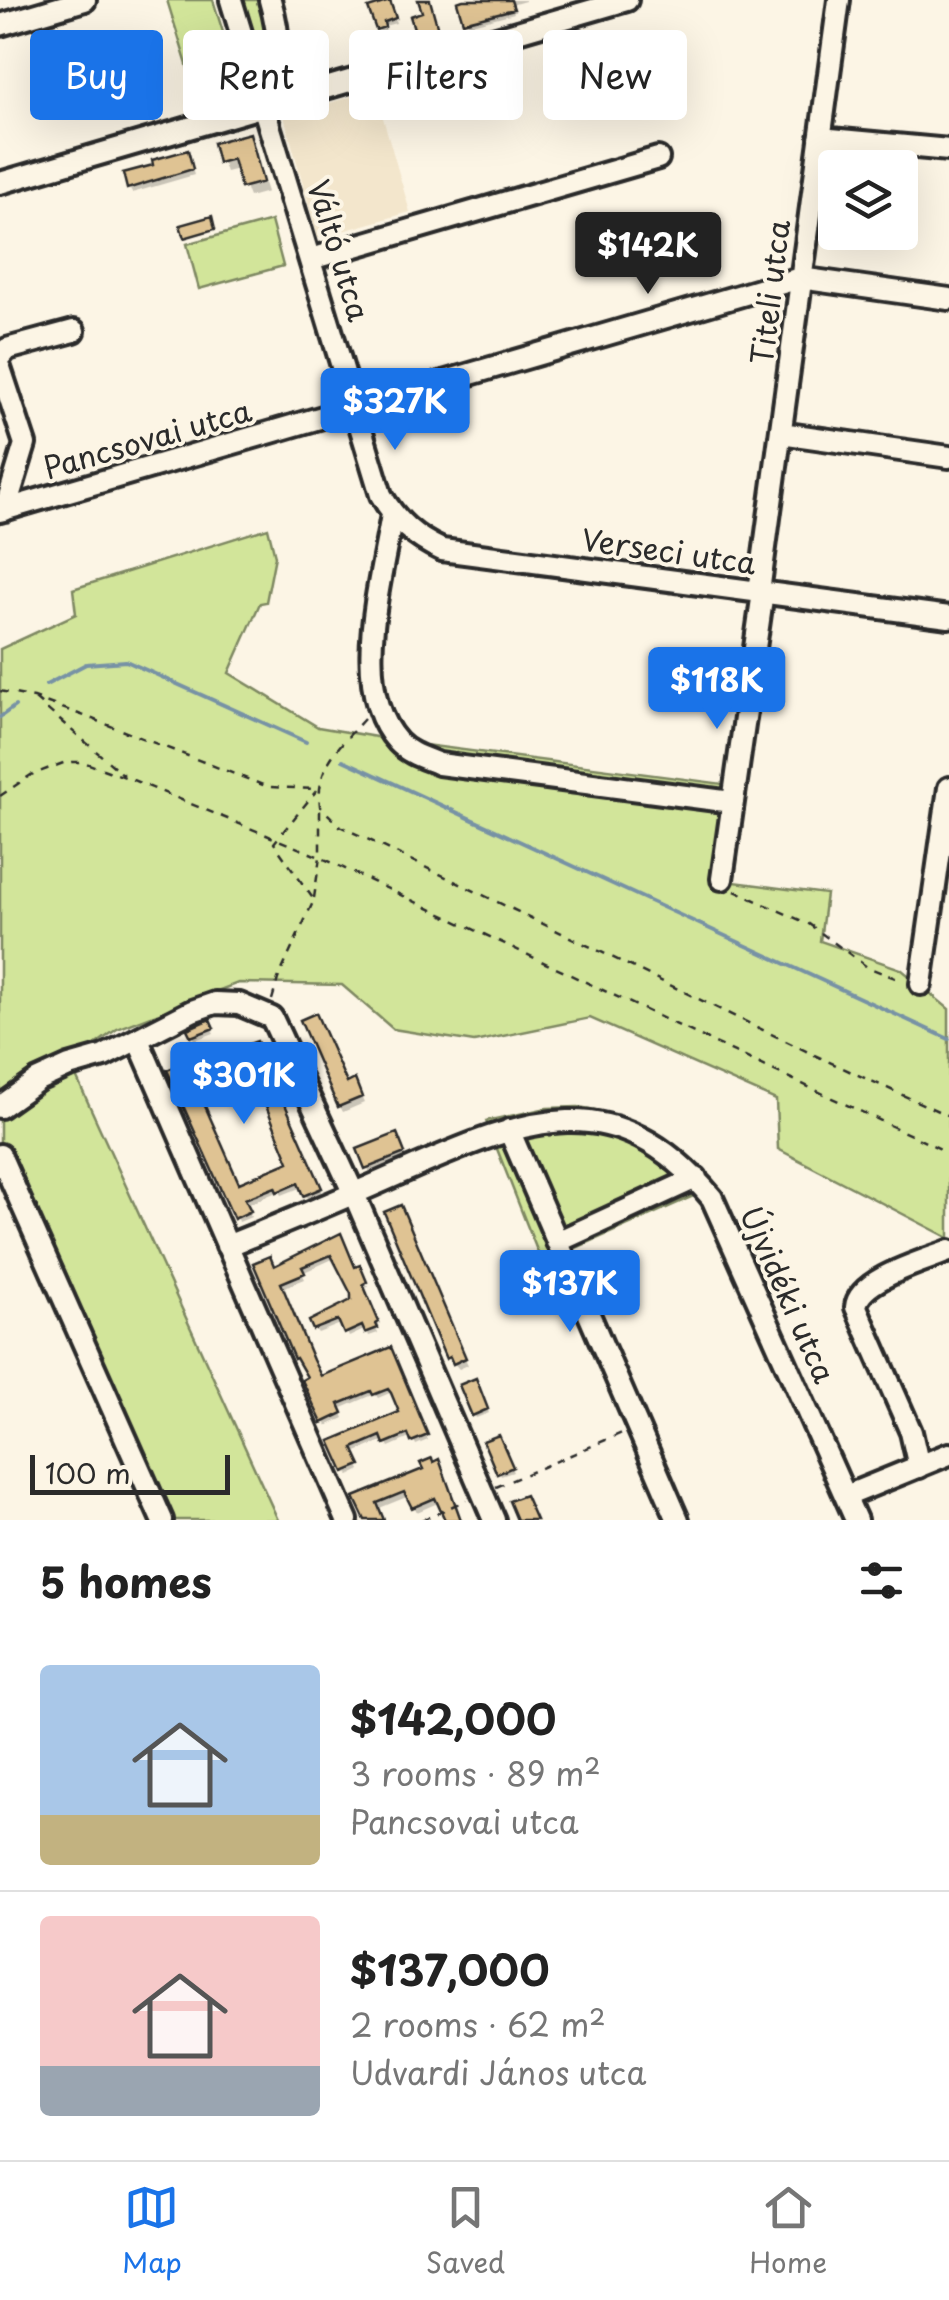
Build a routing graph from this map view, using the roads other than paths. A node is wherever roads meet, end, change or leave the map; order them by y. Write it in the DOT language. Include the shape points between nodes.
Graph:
graph roads {
  1 [pos="85,0"];
  2 [pos="231,0"];
  3 [pos="270,0"];
  4 [pos="627,0"];
  5 [pos="839,0"];
  6 [pos="0,25"];
  7 [pos="241,30"];
  8 [pos="278,30"];
  9 [pos="329,86"];
  10 [pos="214,120"];
  11 [pos="269,120"];
  12 [pos="820,138"];
  13 [pos="949,150"];
  14 [pos="658,158"];
  15 [pos="0,183"];
  16 [pos="311,259"];
  17 [pos="800,278"];
  18 [pos="949,299"];
  19 [pos="74,332"];
  20 [pos="0,356"];
  21 [pos="0,368"];
  22 [pos="356,408"];
  23 [pos="781,433"];
  24 [pos="949,457"];
  25 [pos="2,510"];
  26 [pos="392,514"];
  27 [pos="761,592"];
  28 [pos="949,617"];
  29 [pos="949,788"];
  30 [pos="732,802"];
  31 [pos="722,879"];
  32 [pos="922,984"];
  33 [pos="138,1040"];
  34 [pos="0,1107"];
  35 [pos="509,1130"];
  36 [pos="0,1155"];
  37 [pos="696,1178"];
  38 [pos="354,1194"];
  39 [pos="557,1242"];
  40 [pos="227,1246"];
  41 [pos="949,1251"];
  42 [pos="949,1454"];
  43 [pos="919,1467"];
  44 [pos="846,1496"];
  45 [pos="162,1520"];
  46 [pos="347,1520"];
  47 [pos="494,1520"];
  48 [pos="678,1520"];
  49 [pos="856,1520"];
  1 -- 6 [label="street"];
  2 -- 7 [label="street, Váltó utca"];
  3 -- 8 [label="street"];
  4 -- 9 [label="street"];
  5 -- 12 [label="street, Titeli utca"];
  10 -- 15 [label="street"];
  11 -- 16 [label="street, Váltó utca"];
  12 -- 13 [label="street"];
  12 -- 17 [label="street, Titeli utca"];
  14 -- 16 [label="street"];
  16 -- 22 [label="street, Váltó utca"];
  17 -- 18 [label="street, Pancsovai utca"];
  17 -- 22 [label="street, Pancsovai utca"];
  17 -- 23 [label="street, Titeli utca"];
  19 -- 20 [label="street"];
  21 -- 25 [label="street" via="24,444"];
  22 -- 25 [label="street, Pancsovai utca"];
  22 -- 26 [label="street, Váltó utca"];
  23 -- 24 [label="street"];
  23 -- 27 [label="street, Titeli utca"];
  26 -- 27 [label="street, Verseci utca" via="442,550"];
  26 -- 30 [label="street" via="370,656 378,703 396,741 439,764"];
  27 -- 28 [label="street, Verseci utca"];
  27 -- 30 [label="street, Titeli utca"];
  29 -- 32 [label="street"];
  30 -- 31 [label="street, Titeli utca"];
  33 -- 34 [label="street" via="38,1080"];
  33 -- 38 [label="street" via="215,1003 272,1018"];
  33 -- 40 [label="street"];
  35 -- 37 [label="street, Újvidéki utca" via="560,1120 612,1126 658,1146"];
  35 -- 38 [label="street, Újvidéki utca"];
  35 -- 39 [label="street"];
  36 -- 45 [label="street"];
  37 -- 39 [label="street"];
  37 -- 44 [label="street, Újvidéki utca" via="723,1216"];
  38 -- 40 [label="street, Újvidéki utca"];
  38 -- 47 [label="street"];
  39 -- 48 [label="street"];
  40 -- 46 [label="street"];
  41 -- 43 [label="street" via="857,1297"];
  42 -- 43 [label="street"];
  43 -- 44 [label="street"];
  44 -- 49 [label="street, Újvidéki utca"];
}
